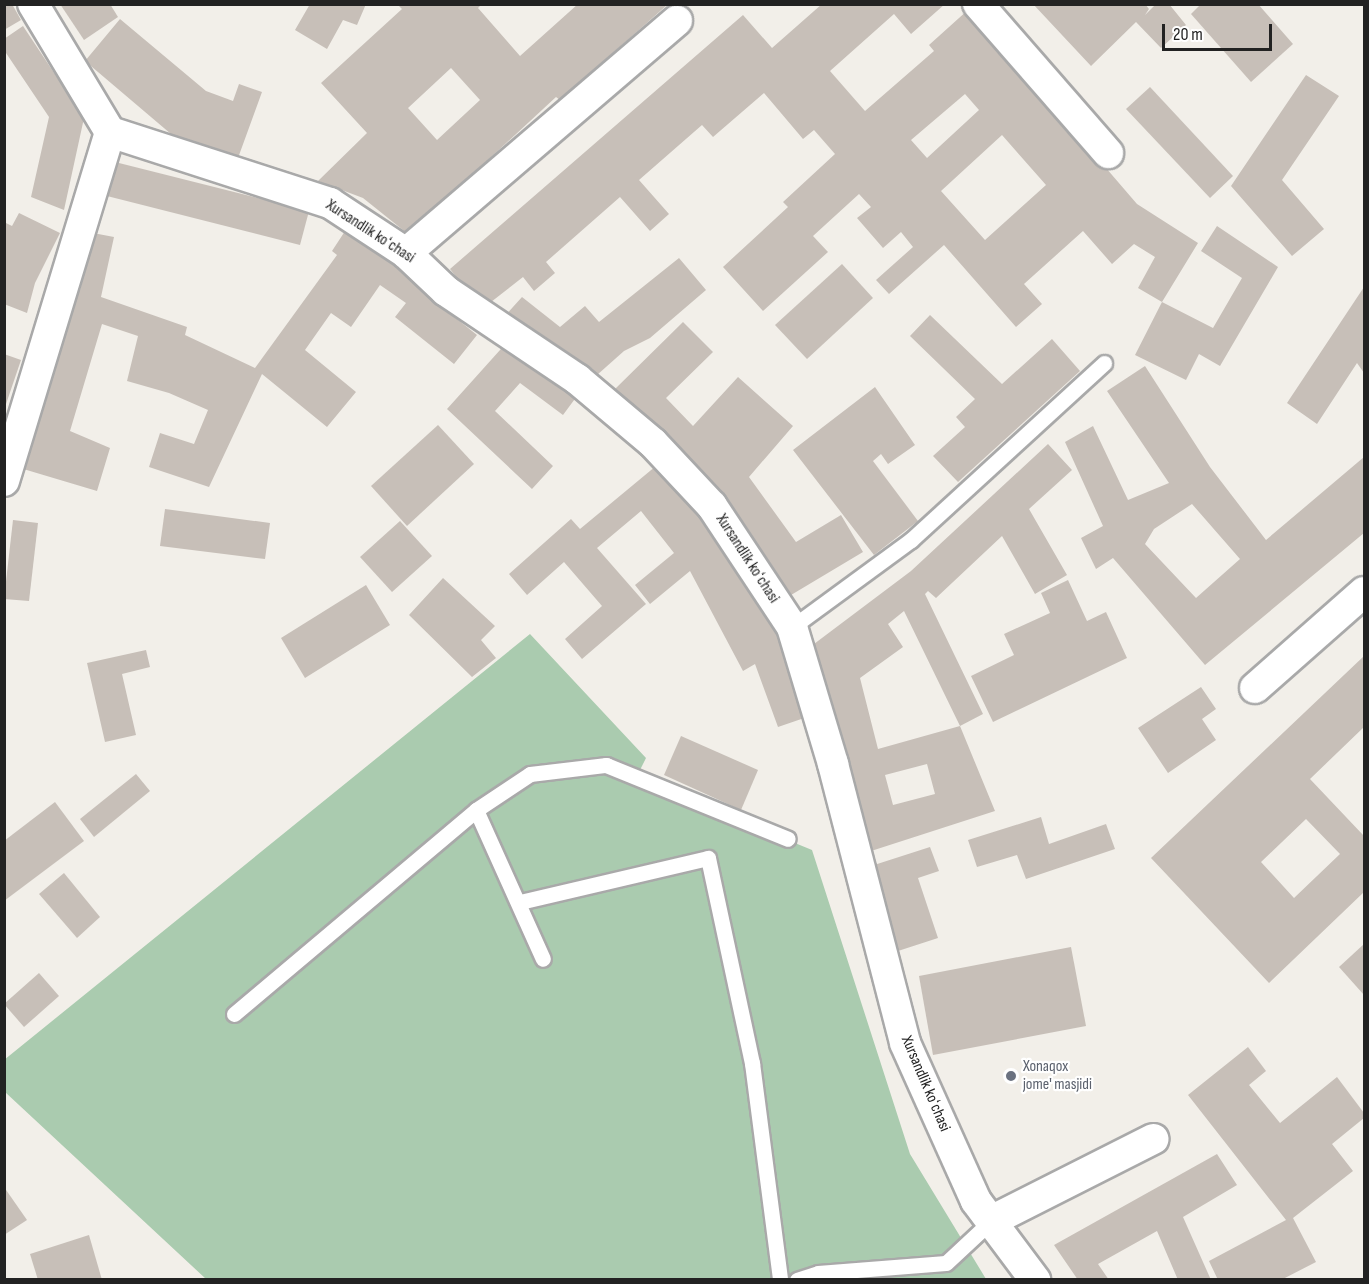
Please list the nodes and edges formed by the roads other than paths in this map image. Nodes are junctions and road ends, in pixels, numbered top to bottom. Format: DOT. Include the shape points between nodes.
graph roads {
  1 [pos="33,4"];
  2 [pos="978,4"];
  3 [pos="677,21"];
  4 [pos="110,132"];
  5 [pos="1108,153"];
  6 [pos="406,254"];
  7 [pos="1104,363"];
  8 [pos="4,481"];
  9 [pos="1365,592"];
  10 [pos="792,627"];
  11 [pos="1255,688"];
  12 [pos="476,810"];
  13 [pos="788,839"];
  14 [pos="520,902"];
  15 [pos="543,959"];
  16 [pos="234,1014"];
  17 [pos="1153,1139"];
  18 [pos="991,1221"];
  19 [pos="780,1280"];
  20 [pos="797,1280"];
  21 [pos="1035,1280"];
  1 -- 4 [label="street"];
  2 -- 5 [label="street"];
  3 -- 6 [label="street"];
  4 -- 6 [label="street, Xursandlik koʻchasi" via="330,203"];
  4 -- 8 [label="street"];
  6 -- 10 [label="street, Xursandlik koʻchasi" via="446,291 577,379 653,443 712,506"];
  7 -- 10 [label="lane" via="911,540"];
  9 -- 11 [label="street"];
  10 -- 18 [label="street, Xursandlik koʻchasi" via="833,764 905,1043 976,1201"];
  12 -- 13 [label="lane" via="530,774 606,765"];
  12 -- 14 [label="lane"];
  12 -- 16 [label="lane"];
  14 -- 15 [label="lane"];
  14 -- 19 [label="lane" via="708,858 752,1063"];
  17 -- 18 [label="street"];
  18 -- 20 [label="lane" via="946,1263 818,1273"];
  18 -- 21 [label="street, Xursandlik koʻchasi"];
}
